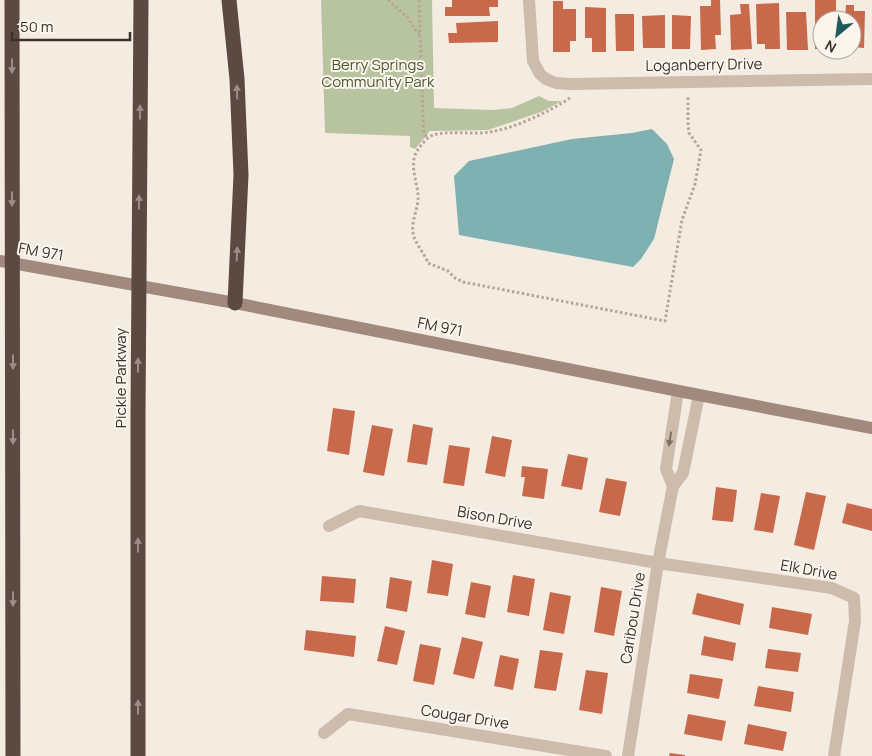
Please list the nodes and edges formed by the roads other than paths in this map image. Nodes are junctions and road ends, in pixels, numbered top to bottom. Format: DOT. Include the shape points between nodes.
graph roads {
  1 [pos="12,0"];
  2 [pos="141,0"];
  3 [pos="229,0"];
  4 [pos="529,0"];
  5 [pos="872,78"];
  6 [pos="0,261"];
  7 [pos="235,303"];
  8 [pos="678,391"];
  9 [pos="699,395"];
  10 [pos="872,428"];
  11 [pos="673,486"];
  12 [pos="329,526"];
  13 [pos="658,564"];
  14 [pos="324,733"];
  15 [pos="13,756"];
  16 [pos="138,756"];
  17 [pos="606,756"];
  18 [pos="628,756"];
  19 [pos="834,756"];
  1 -- 15 [label="highway, one-way"];
  16 -- 2 [label="highway, Pickle Parkway, one-way"];
  7 -- 3 [label="highway, one-way" via="241,175 237,79"];
  4 -- 5 [label="street, Loganberry Drive" via="533,61 540,74 556,83"];
  6 -- 7 [label="main road, FM 971 / FM 971"];
  7 -- 8 [label="main road, FM 971 / FM 971"];
  8 -- 9 [label="main road, FM 971 / FM 971"];
  8 -- 11 [label="street, Caribou Drive, one-way" via="666,469"];
  9 -- 10 [label="main road, FM 971 / FM 971"];
  9 -- 11 [label="street, Caribou Drive" via="683,473"];
  11 -- 13 [label="street, Caribou Drive"];
  12 -- 13 [label="street, Bison Drive" via="359,511"];
  13 -- 18 [label="street, Caribou Drive"];
  13 -- 19 [label="street, Elk Drive" via="832,588 854,598 855,621"];
  14 -- 17 [label="street, Cougar Drive" via="348,714"];
}
